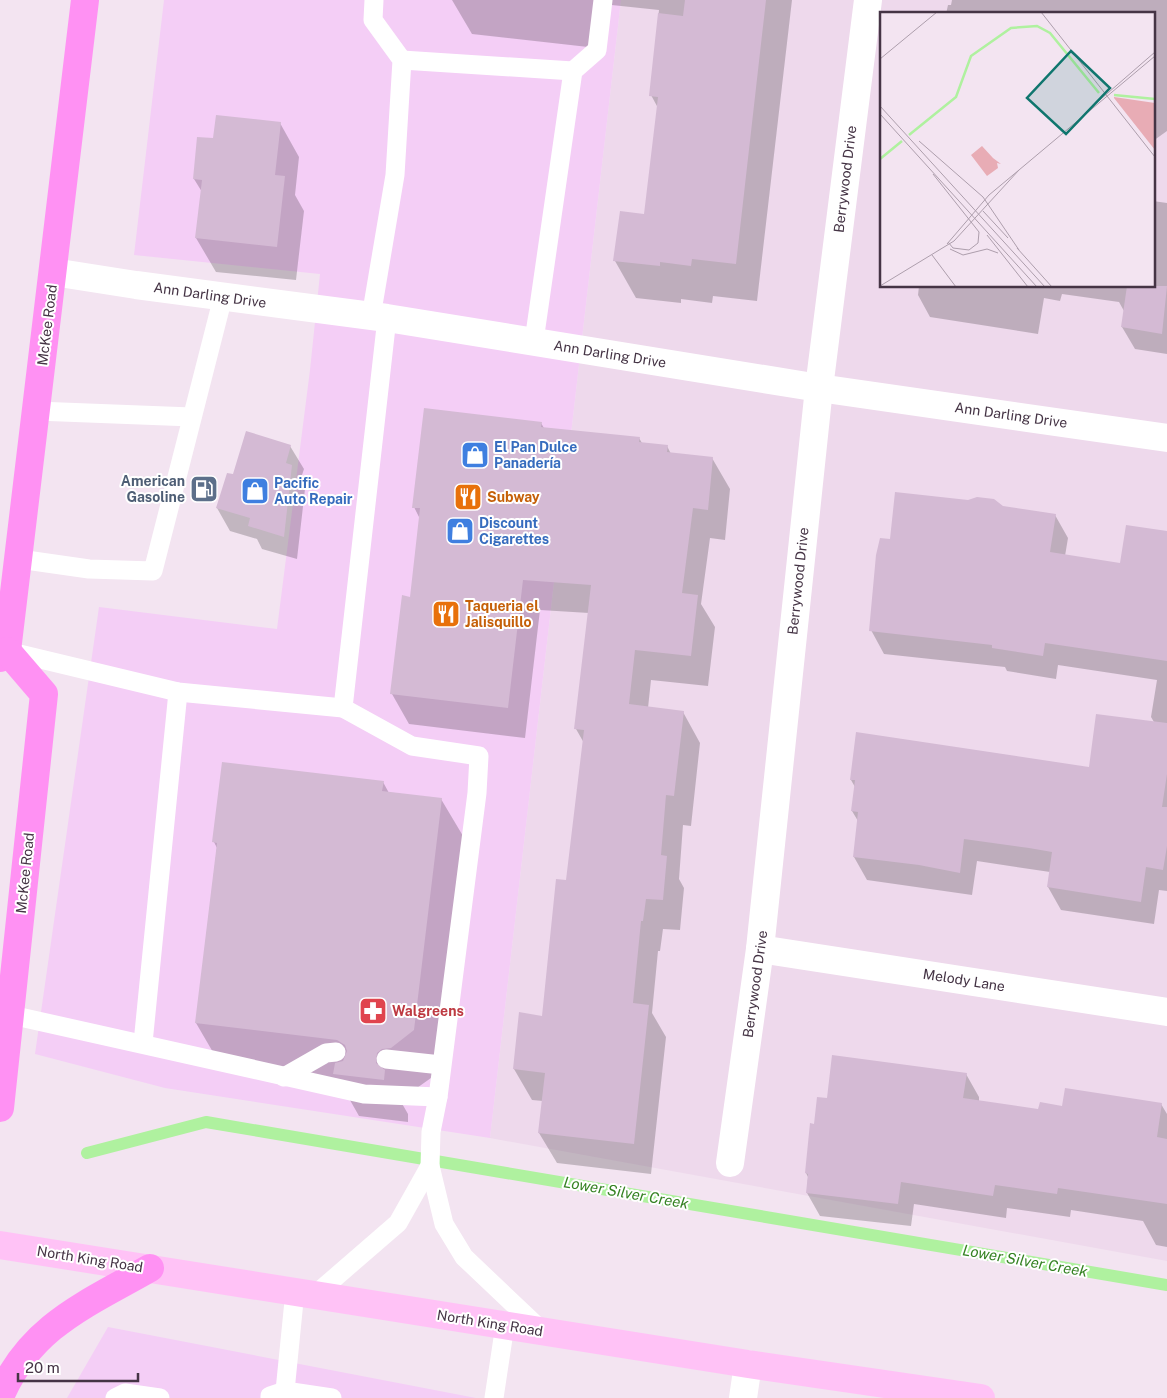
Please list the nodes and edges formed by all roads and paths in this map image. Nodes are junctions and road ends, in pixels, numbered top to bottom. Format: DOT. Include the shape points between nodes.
graph roads {
  1 [pos="85,0"];
  2 [pos="374,0"];
  3 [pos="603,0"];
  4 [pos="868,0"];
  5 [pos="402,60"];
  6 [pos="573,71"];
  7 [pos="53,272"];
  8 [pos="223,297"];
  9 [pos="379,318"];
  10 [pos="534,341"];
  11 [pos="819,388"];
  12 [pos="36,411"];
  13 [pos="192,418"];
  14 [pos="1167,438"];
  15 [pos="9,557"];
  16 [pos="4,654"];
  17 [pos="178,692"];
  18 [pos="343,708"];
  19 [pos="760,949"];
  20 [pos="1167,1012"];
  21 [pos="11,1015"];
  22 [pos="143,1043"];
  23 [pos="336,1052"];
  24 [pos="386,1059"];
  25 [pos="441,1065"];
  26 [pos="284,1077"];
  27 [pos="438,1098"];
  28 [pos="0,1108"];
  29 [pos="730,1163"];
  30 [pos="430,1166"];
  31 [pos="0,1245"];
  32 [pos="150,1268"];
  33 [pos="306,1293"];
  34 [pos="505,1325"];
  35 [pos="542,1331"];
  36 [pos="748,1364"];
  37 [pos="278,1395"];
  38 [pos="0,1397"];
  39 [pos="115,1398"];
  40 [pos="160,1398"];
  41 [pos="332,1398"];
  42 [pos="494,1398"];
  43 [pos="743,1398"];
  44 [pos="981,1398"];
  1 -- 7 [label="main road, McKee Road"];
  2 -- 5 [label="lane" via="374,20"];
  3 -- 6 [label="lane" via="597,50"];
  4 -- 11 [label="street, Berrywood Drive"];
  5 -- 6 [label="lane"];
  5 -- 9 [label="lane" via="395,176"];
  6 -- 10 [label="lane"];
  7 -- 8 [label="street, Ann Darling Drive"];
  7 -- 12 [label="main road, McKee Road"];
  8 -- 9 [label="street, Ann Darling Drive"];
  8 -- 13 [label="lane"];
  9 -- 10 [label="street, Ann Darling Drive"];
  9 -- 18 [label="lane"];
  10 -- 11 [label="street, Ann Darling Drive"];
  11 -- 14 [label="street, Ann Darling Drive"];
  11 -- 19 [label="street, Berrywood Drive"];
  12 -- 13 [label="lane"];
  12 -- 15 [label="main road, McKee Road"];
  13 -- 15 [label="lane" via="153,571 90,569"];
  15 -- 16 [label="main road, McKee Road"];
  16 -- 17 [label="lane"];
  16 -- 21 [label="main road, McKee Road" via="44,694"];
  17 -- 18 [label="lane"];
  17 -- 22 [label="lane"];
  18 -- 25 [label="lane" via="412,746 479,756"];
  19 -- 20 [label="street, Melody Lane"];
  19 -- 29 [label="street, Berrywood Drive"];
  21 -- 22 [label="lane"];
  21 -- 28 [label="main road, McKee Road"];
  22 -- 26 [label="lane"];
  23 -- 26 [label="lane" via="326,1053"];
  24 -- 25 [label="lane"];
  25 -- 27 [label="lane"];
  26 -- 27 [label="lane" via="364,1094"];
  27 -- 30 [label="lane" via="431,1132"];
  30 -- 33 [label="lane" via="398,1223 373,1247"];
  30 -- 35 [label="lane" via="444,1224 464,1257"];
  31 -- 32 [label="main road, North King Road"];
  32 -- 33 [label="main road, North King Road"];
  32 -- 38 [label="main road" via="63,1317 38,1337 8,1379"];
  33 -- 34 [label="main road, North King Road"];
  33 -- 37 [label="lane"];
  34 -- 35 [label="main road, North King Road"];
  34 -- 42 [label="lane"];
  35 -- 36 [label="main road, North King Road"];
  36 -- 43 [label="street"];
  36 -- 44 [label="main road, North King Road"];
  37 -- 41 [label="lane"];
  39 -- 40 [label="lane" via="125,1393"];
}
